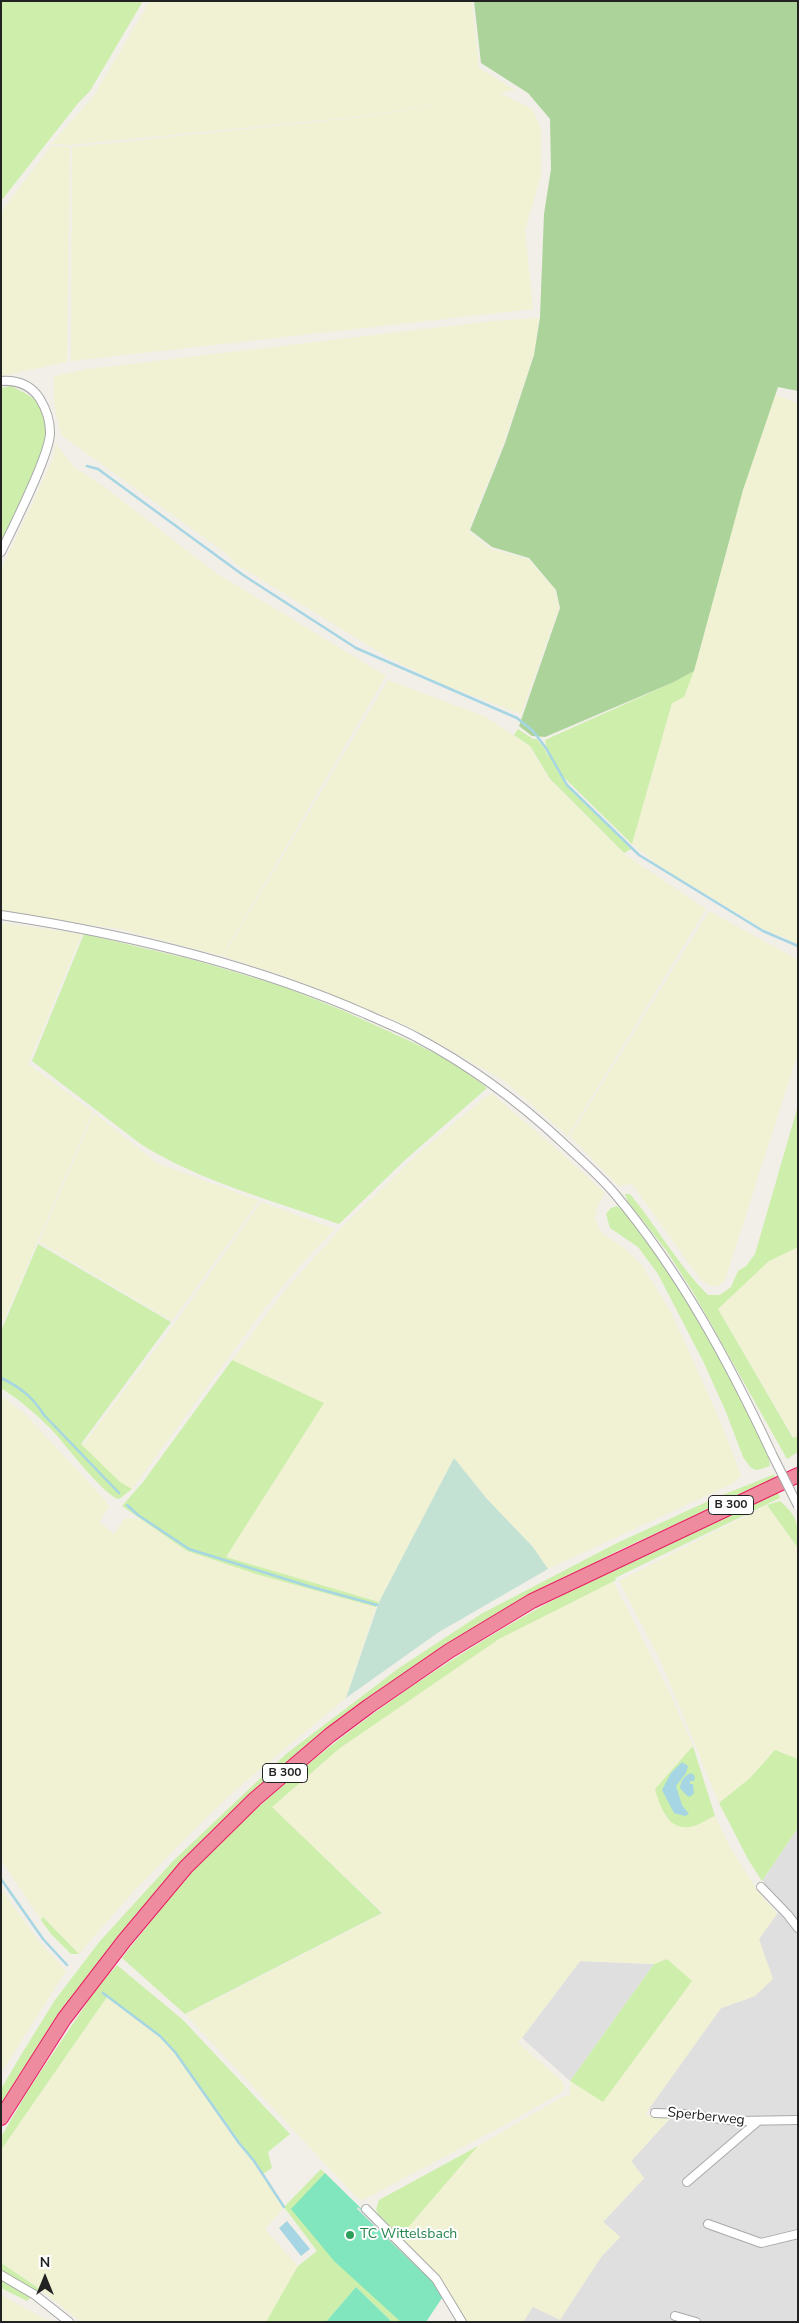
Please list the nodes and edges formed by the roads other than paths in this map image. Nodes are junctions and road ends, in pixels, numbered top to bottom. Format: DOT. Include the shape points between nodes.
graph roads {
  1 [pos="1,381"];
  2 [pos="1,552"];
  3 [pos="1,915"];
  4 [pos="798,1475"];
  5 [pos="798,1506"];
  6 [pos="761,1887"];
  7 [pos="798,1928"];
  8 [pos="655,2113"];
  9 [pos="1,2118"];
  10 [pos="798,2120"];
  11 [pos="757,2122"];
  12 [pos="687,2182"];
  13 [pos="366,2209"];
  14 [pos="708,2224"];
  15 [pos="798,2234"];
  16 [pos="1,2275"];
  17 [pos="675,2316"];
  18 [pos="69,2322"];
  19 [pos="462,2322"];
  20 [pos="696,2322"];
  1 -- 2 [label="street" via="28,385 36,393 46,412 51,433 45,454"];
  3 -- 5 [label="street, bridge" via="116,935 282,980 415,1036 496,1088 535,1117 595,1173 654,1245 690,1297 737,1379"];
  4 -- 9 [label="highway, B 300" via="524,1606 416,1672 292,1766 220,1833 155,1904 64,2019"];
  6 -- 7 [label="street"];
  8 -- 11 [label="street, Sperberweg"];
  10 -- 11 [label="street, Sperberweg"];
  11 -- 12 [label="street, Sperberweg"];
  13 -- 19 [label="street" via="436,2279"];
  14 -- 15 [label="street" via="761,2243"];
  16 -- 18 [label="street" via="35,2295"];
  17 -- 20 [label="street"];
}
